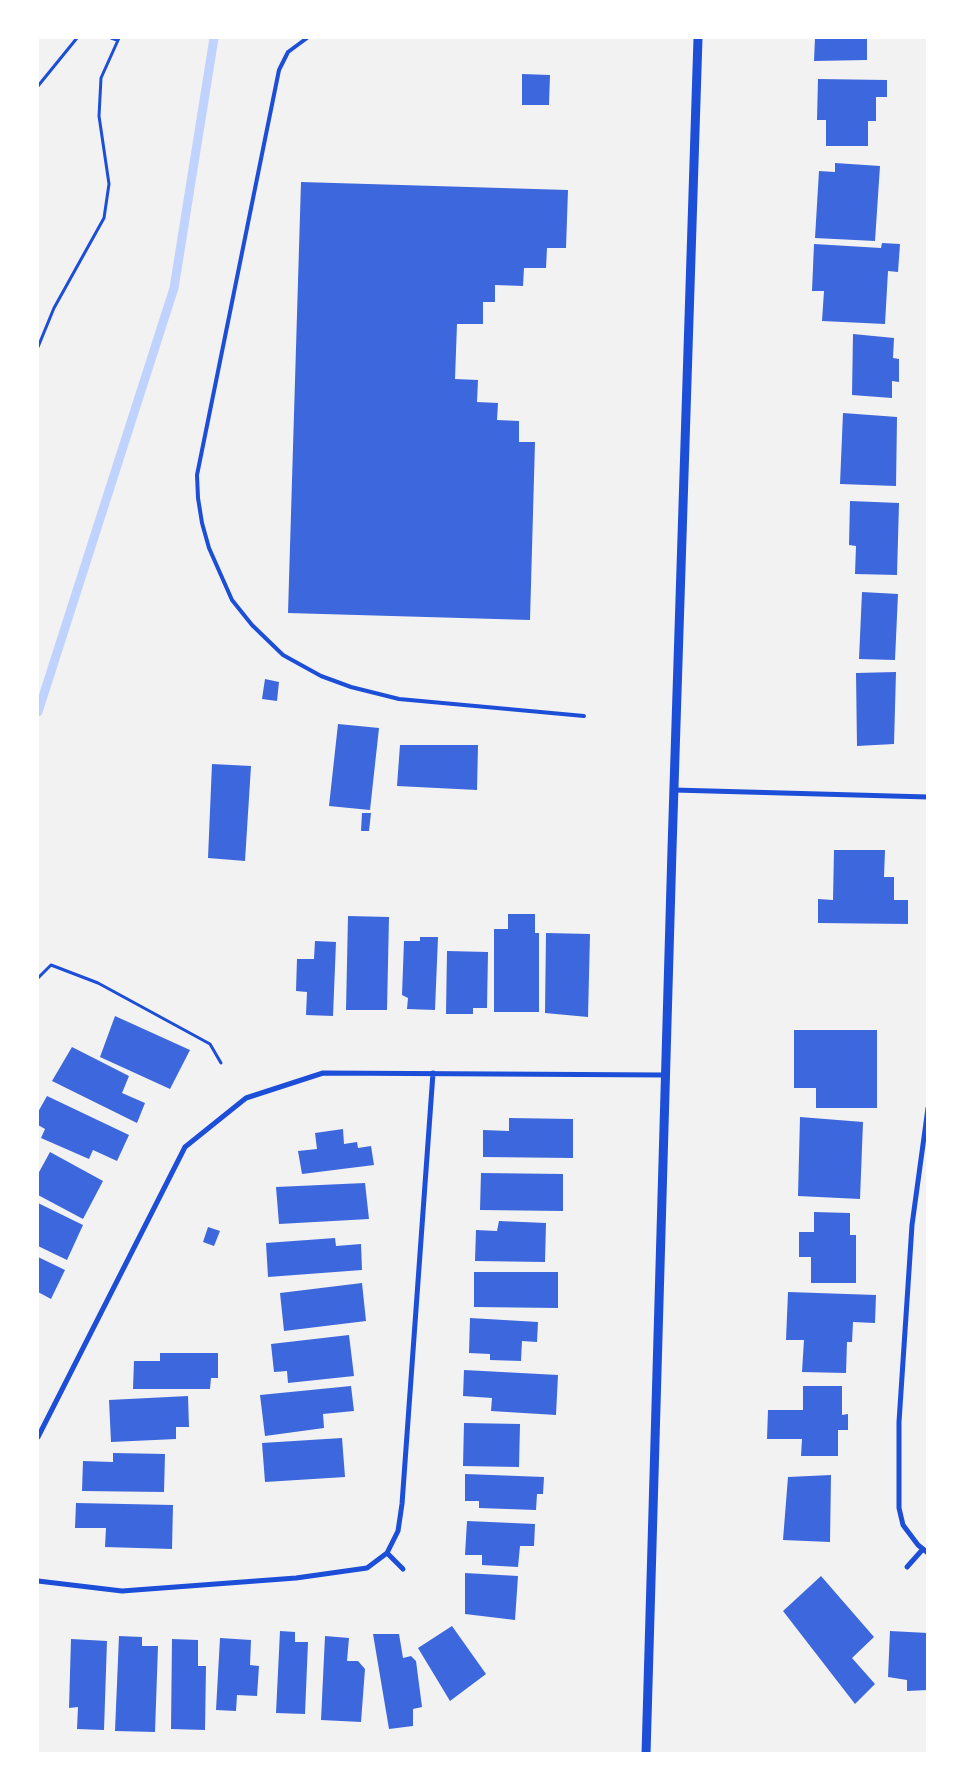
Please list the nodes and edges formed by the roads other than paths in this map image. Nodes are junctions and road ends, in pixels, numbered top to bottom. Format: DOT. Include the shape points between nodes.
graph roads {
  1 [pos="307,38"];
  2 [pos="698,38"];
  3 [pos="584,716"];
  4 [pos="674,790"];
  5 [pos="928,796"];
  6 [pos="433,1073"];
  7 [pos="666,1075"];
  8 [pos="928,1108"];
  9 [pos="38,1437"];
  10 [pos="925,1551"];
  11 [pos="387,1553"];
  12 [pos="907,1567"];
  13 [pos="403,1569"];
  14 [pos="38,1581"];
  15 [pos="646,1754"];
  1 -- 3 [label="lane" via="288,52 279,70 197,475 202,523 209,548 232,600 252,625 283,655 322,676 400,699"];
  2 -- 4 [label="street"];
  4 -- 5 [label="street"];
  4 -- 7 [label="street"];
  6 -- 7 [label="street"];
  6 -- 9 [label="street" via="323,1074 246,1098 185,1147"];
  6 -- 11 [label="street" via="402,1504 398,1531"];
  7 -- 15 [label="street"];
  8 -- 10 [label="street" via="912,1225 899,1422 899,1508 903,1525"];
  10 -- 12 [label="street"];
  11 -- 13 [label="street"];
  11 -- 14 [label="street" via="367,1568 296,1578 122,1591"];
}
